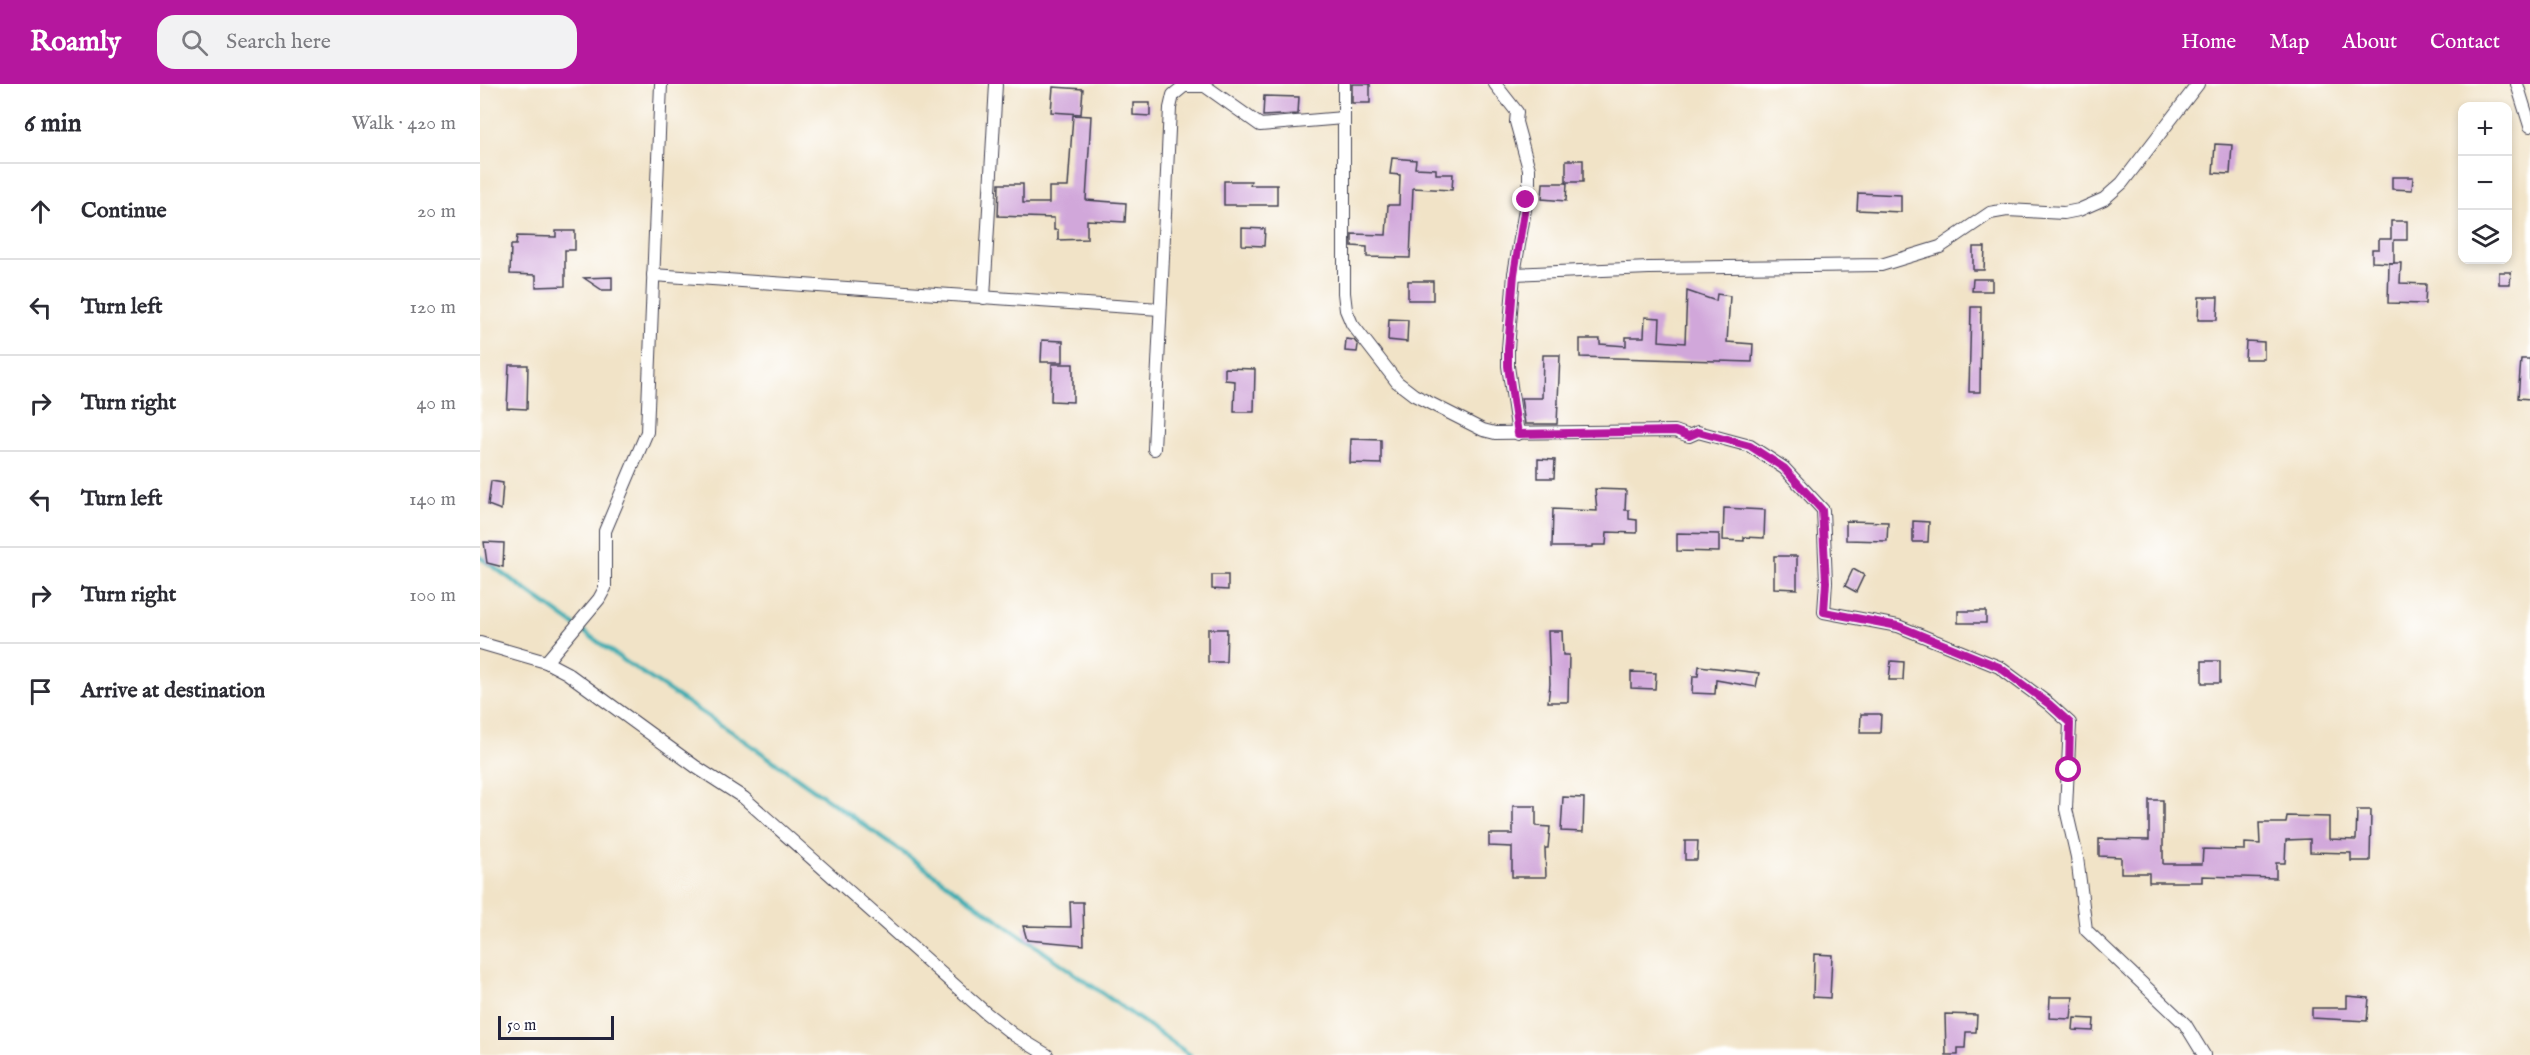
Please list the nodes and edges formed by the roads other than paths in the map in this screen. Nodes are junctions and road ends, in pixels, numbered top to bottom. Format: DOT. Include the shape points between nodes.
graph roads {
  1 [pos="661,84"];
  2 [pos="996,84"];
  3 [pos="1344,84"];
  4 [pos="1495,84"];
  5 [pos="2198,84"];
  6 [pos="2517,84"];
  7 [pos="1343,118"];
  8 [pos="2530,126"];
  9 [pos="1514,274"];
  10 [pos="653,275"];
  11 [pos="984,298"];
  12 [pos="1160,309"];
  13 [pos="1518,434"];
  14 [pos="1154,449"];
  15 [pos="480,643"];
  16 [pos="546,662"];
  17 [pos="1047,1055"];
  18 [pos="2205,1055"];
  1 -- 10 [label="street"];
  2 -- 11 [label="street"];
  3 -- 7 [label="street"];
  4 -- 9 [label="street" via="1517,112 1516,122 1529,169"];
  5 -- 9 [label="street" via="2122,183 2104,199 2064,213 1990,213 1947,243 1894,262"];
  6 -- 8 [label="street"];
  7 -- 12 [label="street" via="1260,125 1205,86 1184,86 1173,95"];
  7 -- 13 [label="street" via="1344,294 1352,324 1397,382 1414,395 1483,430"];
  9 -- 13 [label="street" via="1508,366"];
  10 -- 11 [label="street"];
  10 -- 16 [label="street" via="646,432 604,531 604,588"];
  11 -- 12 [label="street"];
  12 -- 14 [label="street"];
  13 -- 18 [label="street" via="1675,431 1689,436 1698,432 1750,446 1784,468 1822,510 1824,612 1898,626 1999,667 2049,704 2070,723 2066,808 2086,930 2185,1024"];
  15 -- 16 [label="street"];
  16 -- 17 [label="street" via="744,798 986,1014"];
}
